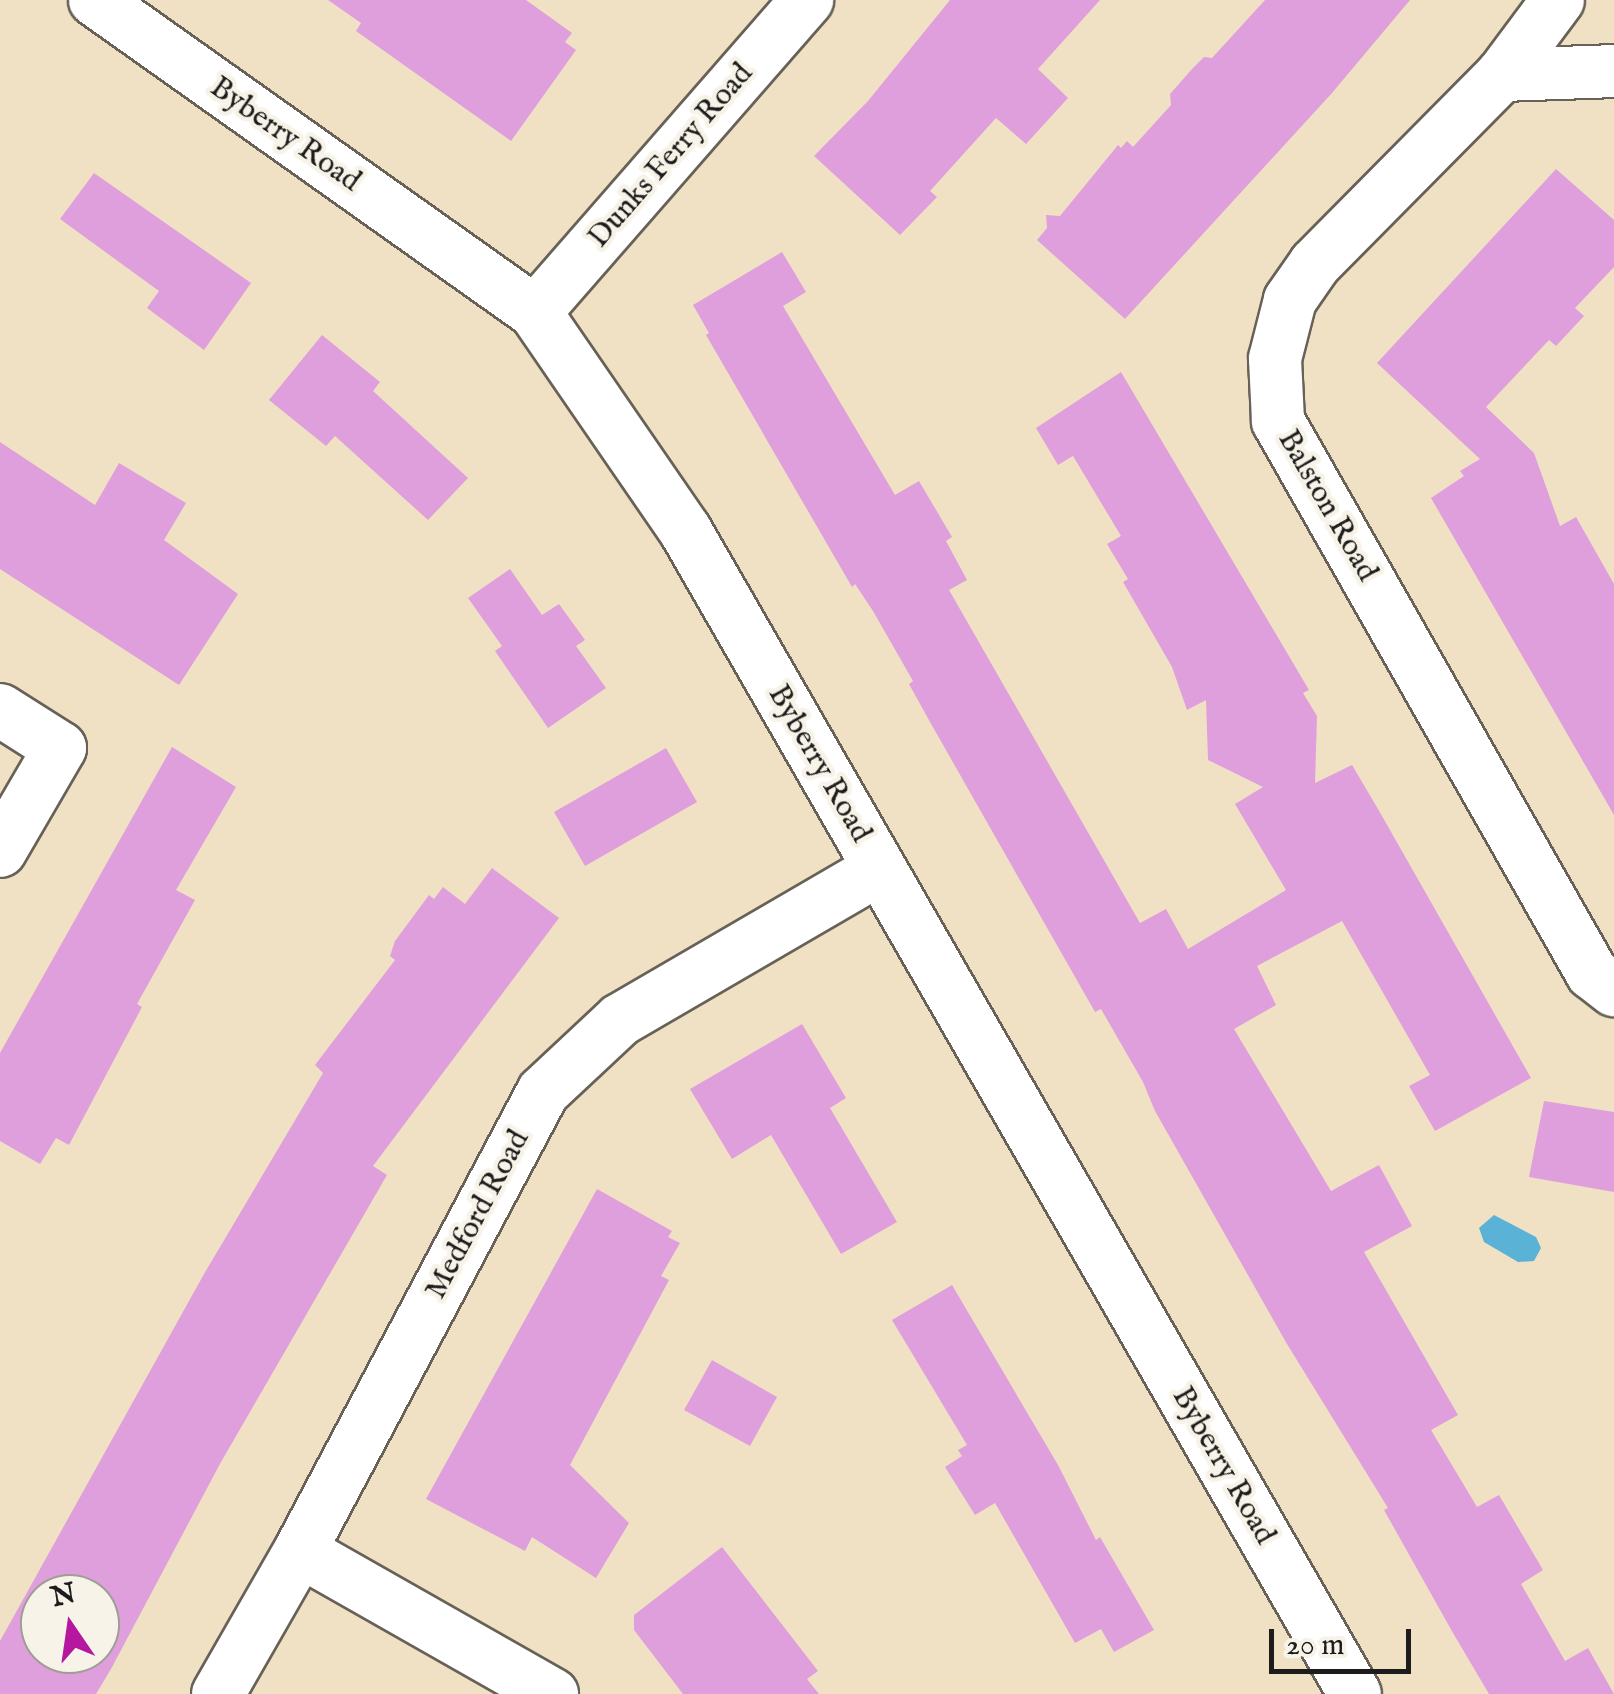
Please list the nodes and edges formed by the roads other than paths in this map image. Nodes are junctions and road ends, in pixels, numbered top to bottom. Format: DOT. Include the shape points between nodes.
graph roads {
  1 [pos="95,0"];
  2 [pos="807,0"];
  3 [pos="1558,0"];
  4 [pos="1614,71"];
  5 [pos="1502,74"];
  6 [pos="535,312"];
  7 [pos="0,710"];
  8 [pos="0,852"];
  9 [pos="879,869"];
  10 [pos="1614,990"];
  11 [pos="300,1551"];
  12 [pos="218,1694"];
  13 [pos="552,1694"];
  14 [pos="1355,1694"];
  1 -- 6 [label="street, Byberry Road"];
  2 -- 6 [label="street, Dunks Ferry Road"];
  3 -- 5 [label="street, Balston Road"];
  4 -- 5 [label="street"];
  5 -- 10 [label="street, Balston Road" via="1316,264 1290,300 1275,359 1278,421 1592,973"];
  6 -- 9 [label="street, Byberry Road" via="685,530"];
  7 -- 8 [label="street" via="60,748"];
  9 -- 11 [label="street, Medford Road" via="620,1020 543,1092"];
  9 -- 14 [label="street, Byberry Road"];
  11 -- 12 [label="street, Medford Road"];
  11 -- 13 [label="street"];
}
